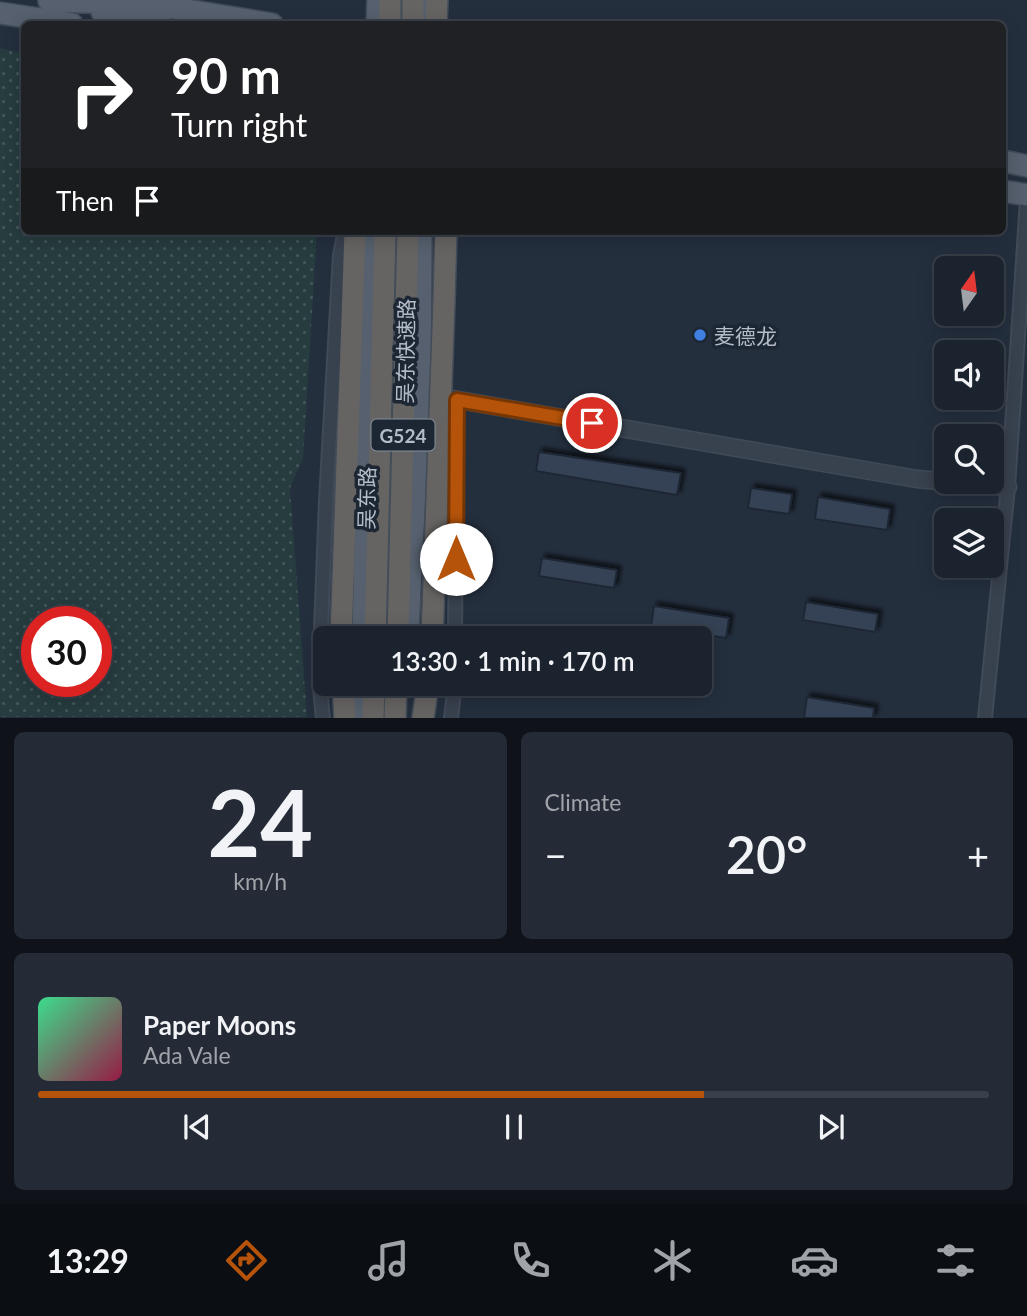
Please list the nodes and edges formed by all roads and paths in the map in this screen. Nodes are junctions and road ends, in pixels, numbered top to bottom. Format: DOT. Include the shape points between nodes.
graph roads {
  1 [pos="378,0"];
  2 [pos="390,0"];
  3 [pos="413,0"];
  4 [pos="425,0"];
  5 [pos="437,0"];
  6 [pos="48,11"];
  7 [pos="0,13"];
  8 [pos="66,21"];
  9 [pos="135,21"];
  10 [pos="254,21"];
  11 [pos="377,21"];
  12 [pos="390,21"];
  13 [pos="413,21"];
  14 [pos="424,21"];
  15 [pos="436,21"];
  16 [pos="1006,162"];
  17 [pos="1027,166"];
  18 [pos="1006,192"];
  19 [pos="1027,197"];
  20 [pos="344,235"];
  21 [pos="355,235"];
  22 [pos="372,235"];
  23 [pos="384,235"];
  24 [pos="408,235"];
  25 [pos="421,235"];
  26 [pos="446,235"];
  27 [pos="420,394"];
  28 [pos="457,400"];
  29 [pos="1008,487"];
  30 [pos="341,626"];
  31 [pos="363,626"];
  32 [pos="375,626"];
  33 [pos="398,626"];
  34 [pos="408,626"];
  35 [pos="425,626"];
  36 [pos="432,626"];
  37 [pos="455,626"];
  38 [pos="344,696"];
  39 [pos="362,696"];
  40 [pos="374,696"];
  41 [pos="396,696"];
  42 [pos="404,696"];
  43 [pos="425,696"];
  44 [pos="454,696"];
  45 [pos="323,718"];
  46 [pos="345,718"];
  47 [pos="361,718"];
  48 [pos="373,718"];
  49 [pos="395,718"];
  50 [pos="403,718"];
  51 [pos="423,718"];
  52 [pos="452,718"];
  53 [pos="985,718"];
  1 -- 11 [label="main road"];
  2 -- 12 [label="highway"];
  3 -- 13 [label="highway"];
  4 -- 14 [label="main road"];
  5 -- 15 [label="highway"];
  6 -- 7 [label="main road"];
  6 -- 8 [label="main road"];
  6 -- 9 [label="main road"];
  6 -- 10 [label="main road" via="149,4"];
  16 -- 17 [label="main road"];
  18 -- 19 [label="main road"];
  19 -- 29 [label="street"];
  20 -- 45 [label="street" via="326,501 319,679"];
  21 -- 30 [label="highway"];
  22 -- 31 [label="main road, 吴东路"];
  23 -- 32 [label="highway, 吴东快速路 / G524"];
  24 -- 33 [label="highway, 吴东快速路 / G524"];
  25 -- 27 [label="main road"];
  26 -- 36 [label="highway, bridge"];
  27 -- 28 [label="street"];
  27 -- 34 [label="main road"];
  27 -- 35 [label="street"];
  28 -- 29 [label="street" via="918,479"];
  28 -- 37 [label="street"];
  29 -- 53 [label="street"];
  38 -- 46 [label="highway"];
  39 -- 47 [label="main road"];
  40 -- 48 [label="highway"];
  41 -- 49 [label="highway"];
  42 -- 50 [label="main road"];
  43 -- 51 [label="highway"];
  44 -- 52 [label="street"];
}
